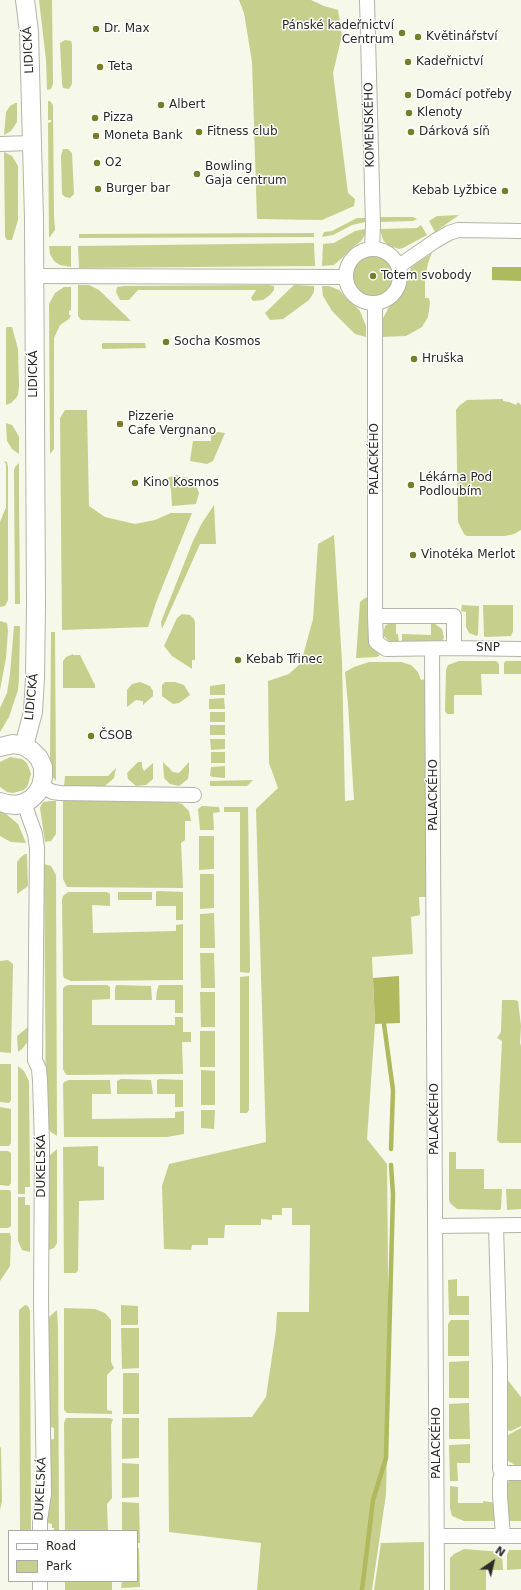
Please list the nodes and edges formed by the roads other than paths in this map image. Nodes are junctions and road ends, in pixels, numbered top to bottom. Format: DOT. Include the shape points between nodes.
graph roads {
  1 [pos="25,0"];
  2 [pos="367,0"];
  3 [pos="32,143"];
  4 [pos="0,144"];
  5 [pos="521,231"];
  6 [pos="372,249"];
  7 [pos="399,266"];
  8 [pos="33,276"];
  9 [pos="346,277"];
  10 [pos="375,303"];
  11 [pos="375,616"];
  12 [pos="454,648"];
  13 [pos="521,648"];
  14 [pos="432,649"];
  15 [pos="24,746"];
  16 [pos="0,747"];
  17 [pos="41,786"];
  18 [pos="194,795"];
  19 [pos="0,802"];
  20 [pos="24,803"];
  21 [pos="521,1225"];
  22 [pos="435,1226"];
  23 [pos="496,1226"];
  24 [pos="502,1473"];
  25 [pos="521,1473"];
  26 [pos="40,1530"];
  27 [pos="437,1536"];
  28 [pos="503,1536"];
  29 [pos="521,1536"];
  30 [pos="437,1590"];
  1 -- 3 [label="street, LIDICKÁ" via="29,32"];
  2 -- 6 [label="street, KOMENSKÉHO"];
  3 -- 4 [label="street"];
  3 -- 8 [label="street, LIDICKÁ"];
  5 -- 7 [label="street" via="458,230 435,241"];
  6 -- 7 [label="street" via="388,254"];
  6 -- 9 [label="street" via="356,255 347,269"];
  7 -- 10 [label="street" via="400,275 396,291 387,299"];
  8 -- 9 [label="street"];
  8 -- 15 [label="street, LIDICKÁ" via="35,678 33,712"];
  9 -- 10 [label="street" via="352,293 359,299"];
  10 -- 11 [label="street, PALACKÉHO"];
  11 -- 12 [label="street" via="454,616"];
  11 -- 14 [label="street, PALACKÉHO" via="376,642 386,649"];
  12 -- 13 [label="street, SNP"];
  12 -- 14 [label="street, SNP"];
  14 -- 22 [label="street, PALACKÉHO"];
  15 -- 16 [label="street" via="13,744"];
  15 -- 17 [label="street" via="32,751 41,763 44,777"];
  17 -- 18 [label="street" via="53,792"];
  17 -- 20 [label="street" via="37,793"];
  19 -- 20 [label="street" via="16,805"];
  20 -- 26 [label="street, DUKELSKÁ" via="37,848 35,1060 40,1080 42,1144 44,1494"];
  21 -- 23 [label="street"];
  22 -- 23 [label="street"];
  22 -- 27 [label="street, PALACKÉHO"];
  23 -- 24 [label="street"];
  24 -- 25 [label="street"];
  24 -- 28 [label="street" via="500,1496"];
  27 -- 28 [label="street"];
  27 -- 30 [label="street, PALACKÉHO"];
  28 -- 29 [label="street"];
}
